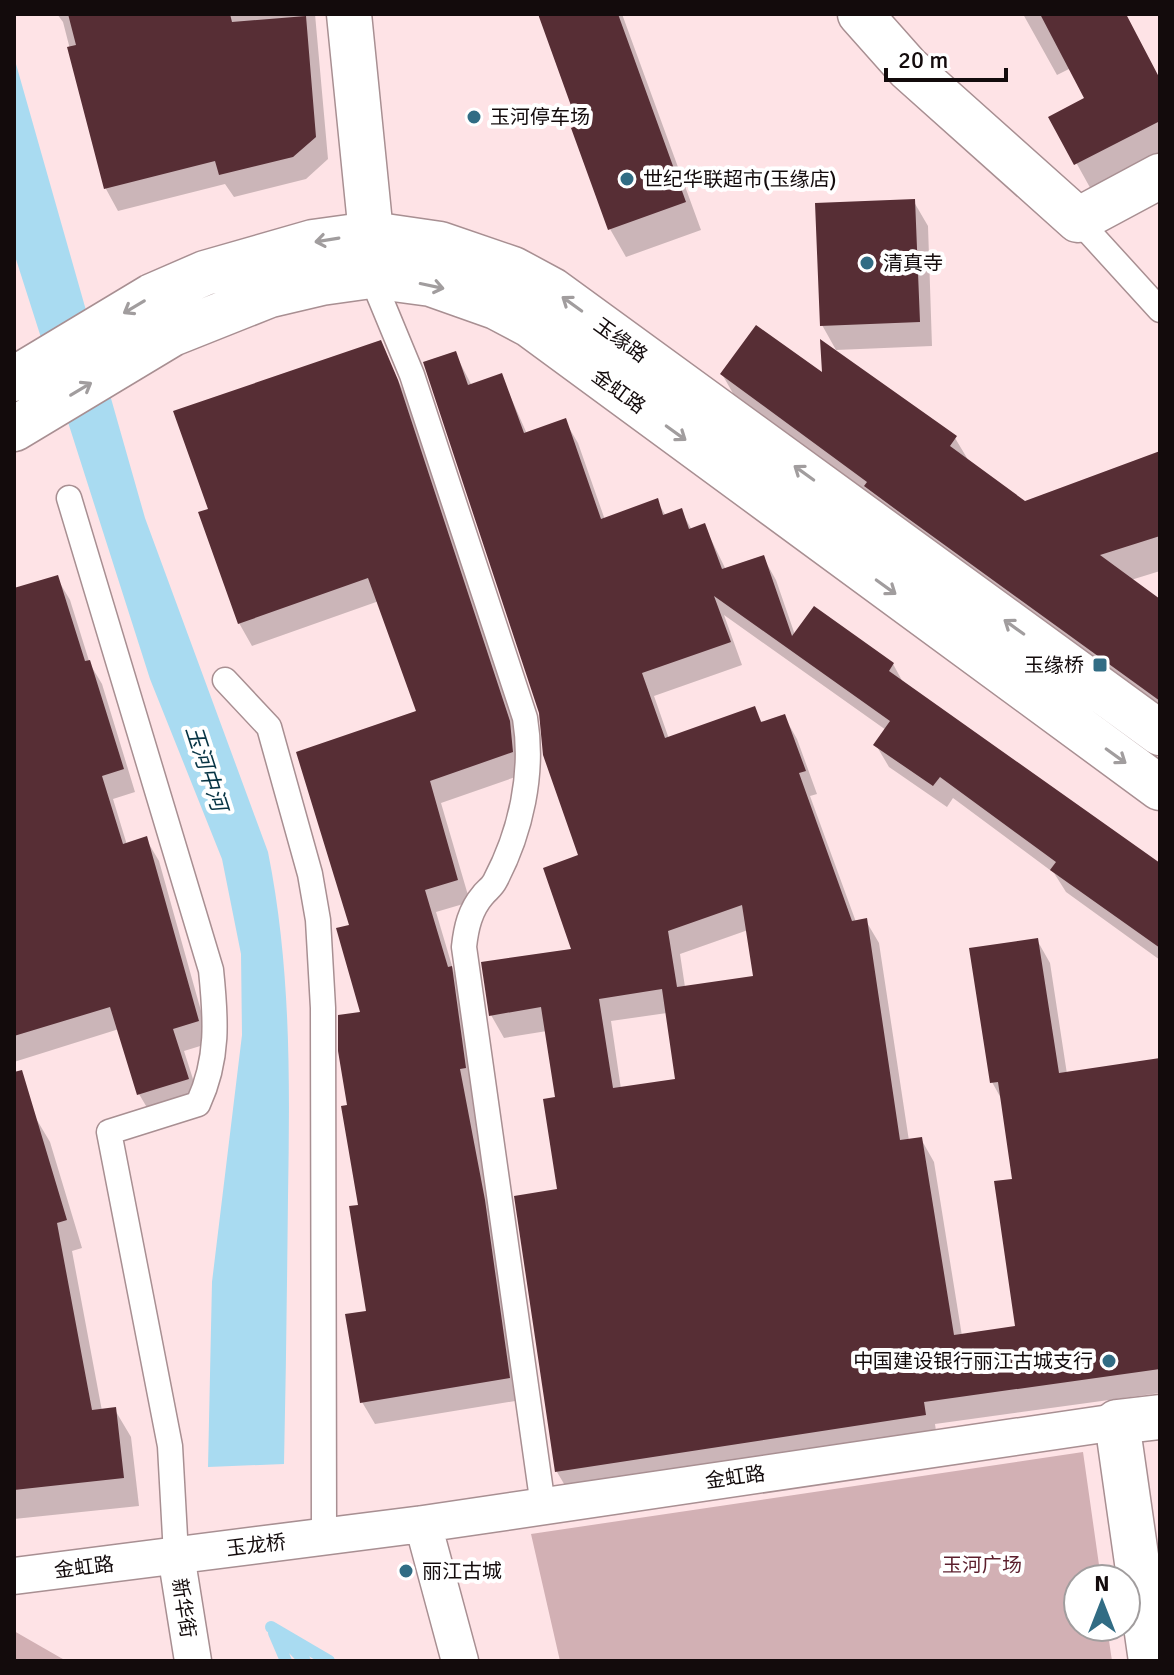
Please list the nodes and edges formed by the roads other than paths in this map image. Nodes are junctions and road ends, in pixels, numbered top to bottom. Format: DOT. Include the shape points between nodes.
graph roads {
  1 [pos="349,14"];
  2 [pos="860,14"];
  3 [pos="1160,176"];
  4 [pos="1078,220"];
  5 [pos="371,234"];
  6 [pos="371,276"];
  7 [pos="212,293"];
  8 [pos="1160,310"];
  9 [pos="14,379"];
  10 [pos="14,429"];
  11 [pos="69,498"];
  12 [pos="225,680"];
  13 [pos="1160,733"];
  14 [pos="1160,788"];
  15 [pos="1160,1417"];
  16 [pos="1117,1422"];
  17 [pos="543,1506"];
  18 [pos="423,1524"];
  19 [pos="317,1537"];
  20 [pos="189,1554"];
  21 [pos="14,1576"];
  22 [pos="193,1661"];
  23 [pos="460,1661"];
  24 [pos="1151,1661"];
  1 -- 5 [label="main road"];
  2 -- 4 [label="main road" via="908,68"];
  3 -- 4 [label="main road"];
  4 -- 8 [label="lane"];
  5 -- 7 [label="main road, 玉缘路, one-way" via="259,255"];
  13 -- 5 [label="main road, 玉缘路, one-way" via="552,290 473,253"];
  6 -- 7 [label="main road, 金虹路" via="295,289"];
  6 -- 14 [label="main road, 金虹路, one-way" via="459,292 530,325"];
  6 -- 17 [label="lane" via="412,375 525,718 526,790 494,884 471,912 464,947"];
  7 -- 9 [label="main road, 玉缘路, one-way" via="152,296"];
  10 -- 7 [label="main road, 金虹路, one-way" via="172,334"];
  11 -- 20 [label="lane" via="211,970 214,1064 198,1104 109,1132"];
  12 -- 19 [label="lane" via="269,727 318,920 323,1008"];
  15 -- 16 [label="main road, 金虹路"];
  16 -- 17 [label="street, 金虹路"];
  16 -- 24 [label="main road"];
  17 -- 18 [label="street, 金虹路"];
  18 -- 19 [label="street, 金虹路"];
  18 -- 23 [label="street"];
  19 -- 20 [label="street, 玉龙桥"];
  20 -- 21 [label="street, 金虹路"];
  20 -- 22 [label="street, 新华街"];
}
